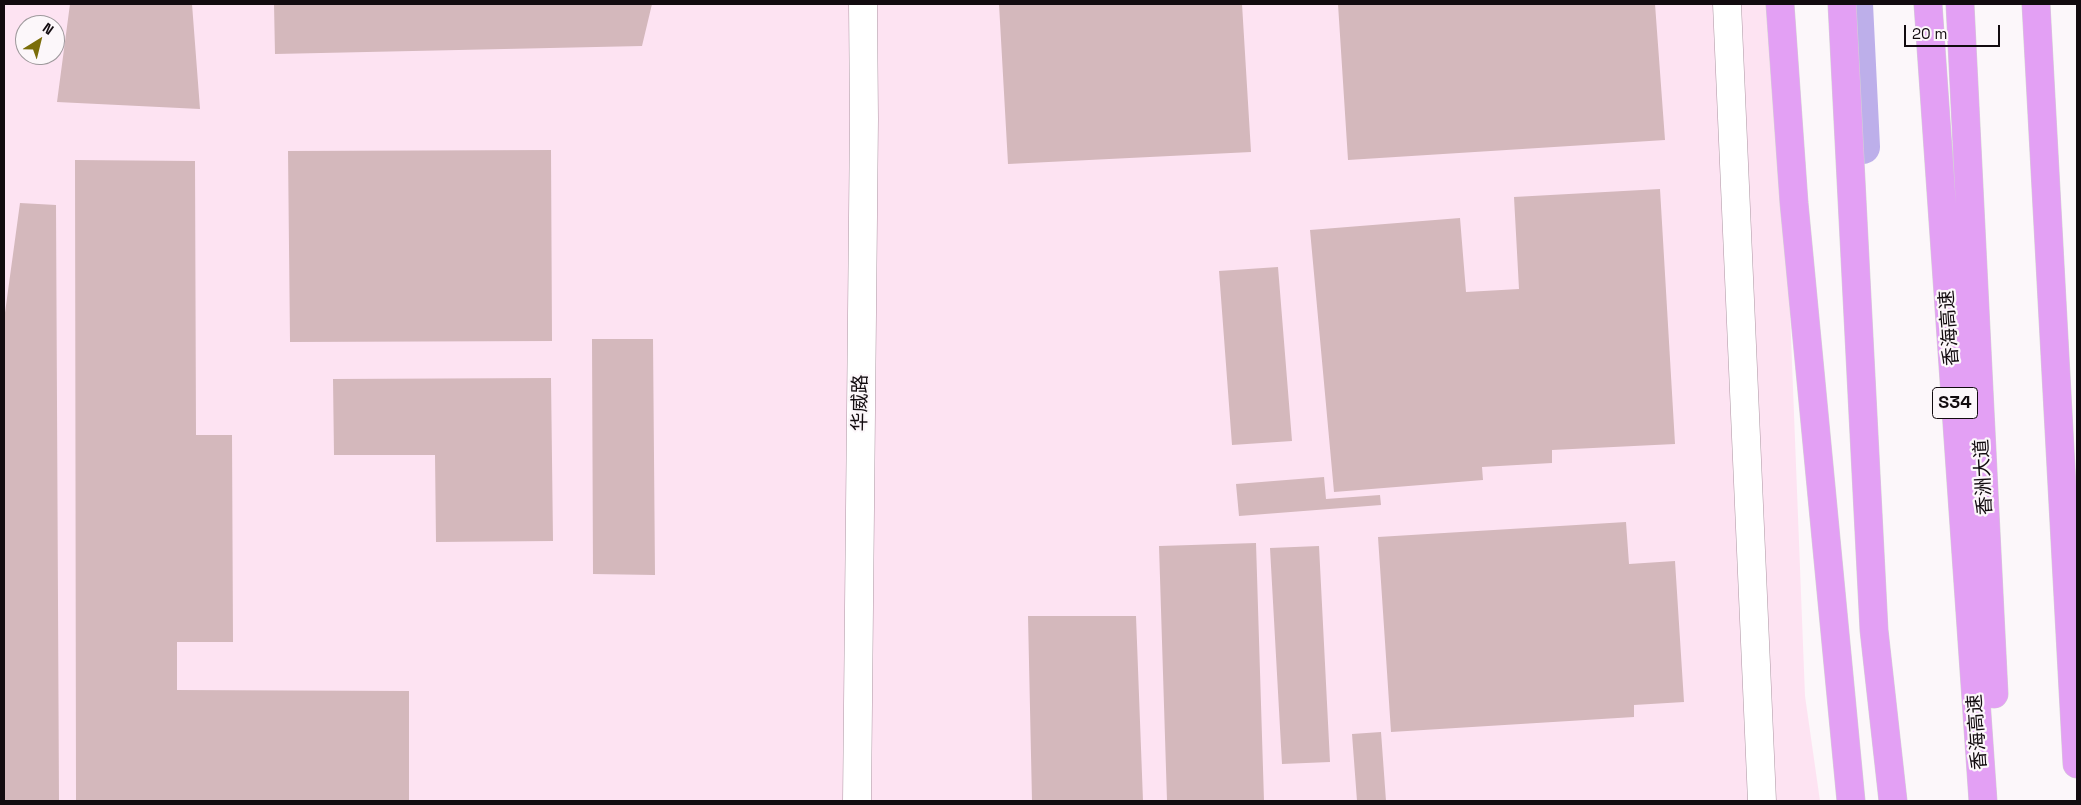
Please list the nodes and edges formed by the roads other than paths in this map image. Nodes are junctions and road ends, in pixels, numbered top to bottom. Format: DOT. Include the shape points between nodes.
graph roads {
  1 [pos="863,4"];
  2 [pos="1727,4"];
  3 [pos="1780,4"];
  4 [pos="1842,4"];
  5 [pos="1928,4"];
  6 [pos="1960,4"];
  7 [pos="2036,4"];
  8 [pos="2077,764"];
  9 [pos="856,801"];
  10 [pos="1762,801"];
  11 [pos="1851,801"];
  12 [pos="1893,801"];
  13 [pos="1983,801"];
  14 [pos="2000,801"];
  1 -- 9 [label="street, 华威路"];
  2 -- 10 [label="street"];
  3 -- 11 [label="highway" via="1794,203"];
  4 -- 12 [label="highway" via="1874,630"];
  5 -- 13 [label="highway, 香海高速 / S34"];
  6 -- 14 [label="highway, 香洲大道"];
  7 -- 8 [label="highway"];
}
